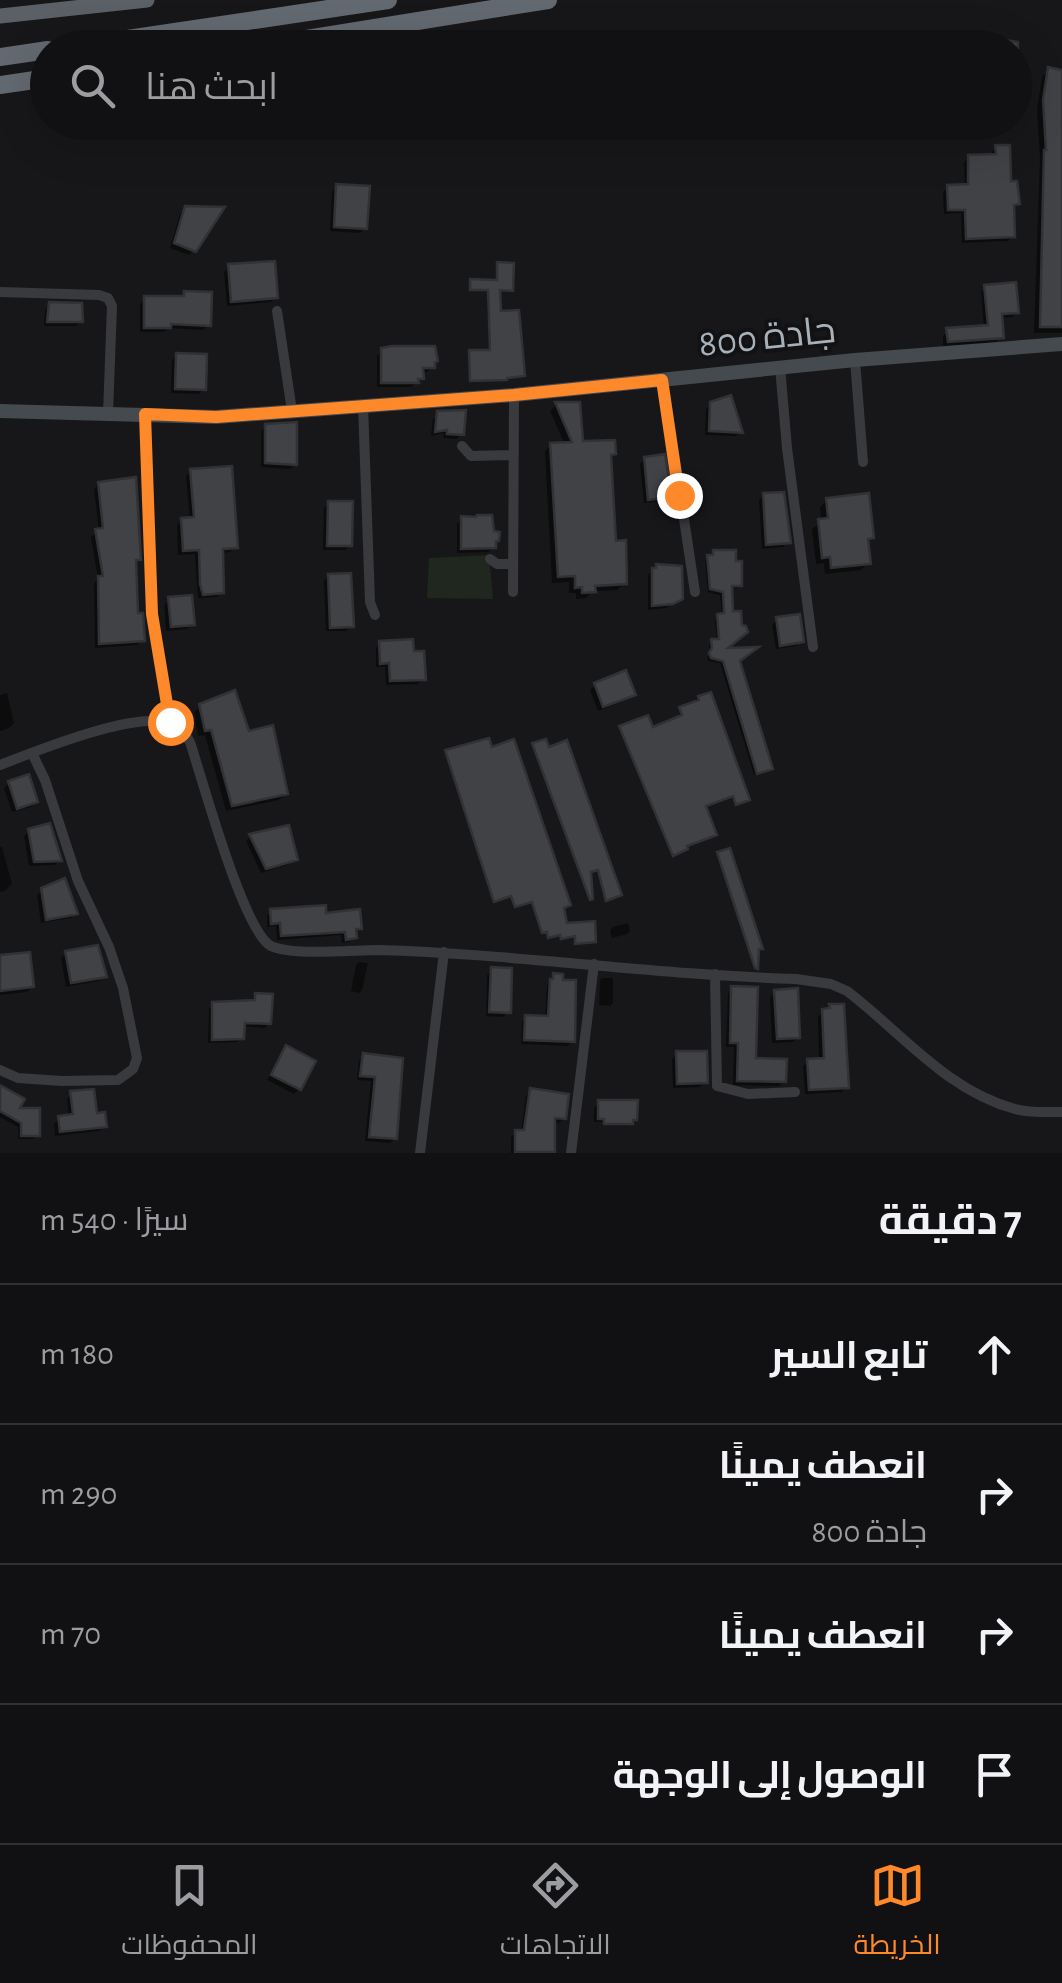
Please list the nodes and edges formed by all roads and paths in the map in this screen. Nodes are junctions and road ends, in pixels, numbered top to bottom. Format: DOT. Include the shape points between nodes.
graph roads {
  1 [pos="146,0"];
  2 [pos="388,0"];
  3 [pos="548,0"];
  4 [pos="0,16"];
  5 [pos="187,30"];
  6 [pos="362,30"];
  7 [pos="30,53"];
  8 [pos="0,58"];
  9 [pos="30,81"];
  10 [pos="0,85"];
  11 [pos="0,292"];
  12 [pos="278,311"];
  13 [pos="1062,344"];
  14 [pos="855,360"];
  15 [pos="780,368"];
  16 [pos="662,380"];
  17 [pos="514,395"];
  18 [pos="363,405"];
  19 [pos="292,411"];
  20 [pos="0,412"];
  21 [pos="108,414"];
  22 [pos="145,414"];
  23 [pos="462,446"];
  24 [pos="514,455"];
  25 [pos="863,462"];
  26 [pos="490,559"];
  27 [pos="513,564"];
  28 [pos="513,592"];
  29 [pos="695,592"];
  30 [pos="375,615"];
  31 [pos="813,647"];
  32 [pos="170,722"];
  33 [pos="32,753"];
  34 [pos="0,765"];
  35 [pos="444,952"];
  36 [pos="594,964"];
  37 [pos="714,974"];
  38 [pos="0,1070"];
  39 [pos="795,1092"];
  40 [pos="1062,1112"];
  41 [pos="420,1153"];
  42 [pos="571,1153"];
  1 -- 4 [label="highway"];
  2 -- 5 [label="highway"];
  3 -- 6 [label="highway"];
  7 -- 8 [label="highway"];
  9 -- 10 [label="highway"];
  11 -- 21 [label="street" via="108,298"];
  12 -- 19 [label="street"];
  13 -- 14 [label="main road, جادة 800"];
  14 -- 15 [label="main road, جادة 800"];
  14 -- 25 [label="street"];
  15 -- 16 [label="main road, جادة 800"];
  15 -- 31 [label="street"];
  16 -- 17 [label="main road, جادة 800"];
  16 -- 29 [label="street"];
  17 -- 18 [label="main road, جادة 800"];
  17 -- 24 [label="street"];
  18 -- 19 [label="main road, جادة 800"];
  18 -- 30 [label="street"];
  19 -- 22 [label="main road, جادة 800"];
  20 -- 21 [label="main road, جادة 800"];
  21 -- 22 [label="main road, جادة 800"];
  22 -- 32 [label="street" via="152,614"];
  23 -- 24 [label="street" via="471,456"];
  24 -- 27 [label="street"];
  26 -- 27 [label="street"];
  27 -- 28 [label="street"];
  32 -- 33 [label="street" via="131,722"];
  32 -- 35 [label="street" via="190,742 244,903 270,945"];
  33 -- 34 [label="street"];
  33 -- 38 [label="street" via="109,947 138,1058 118,1080 18,1078"];
  35 -- 36 [label="street"];
  35 -- 41 [label="street"];
  36 -- 37 [label="street"];
  36 -- 42 [label="street"];
  37 -- 39 [label="street" via="717,1086 748,1094"];
  37 -- 40 [label="street" via="831,984 972,1092 1016,1110"];
}
